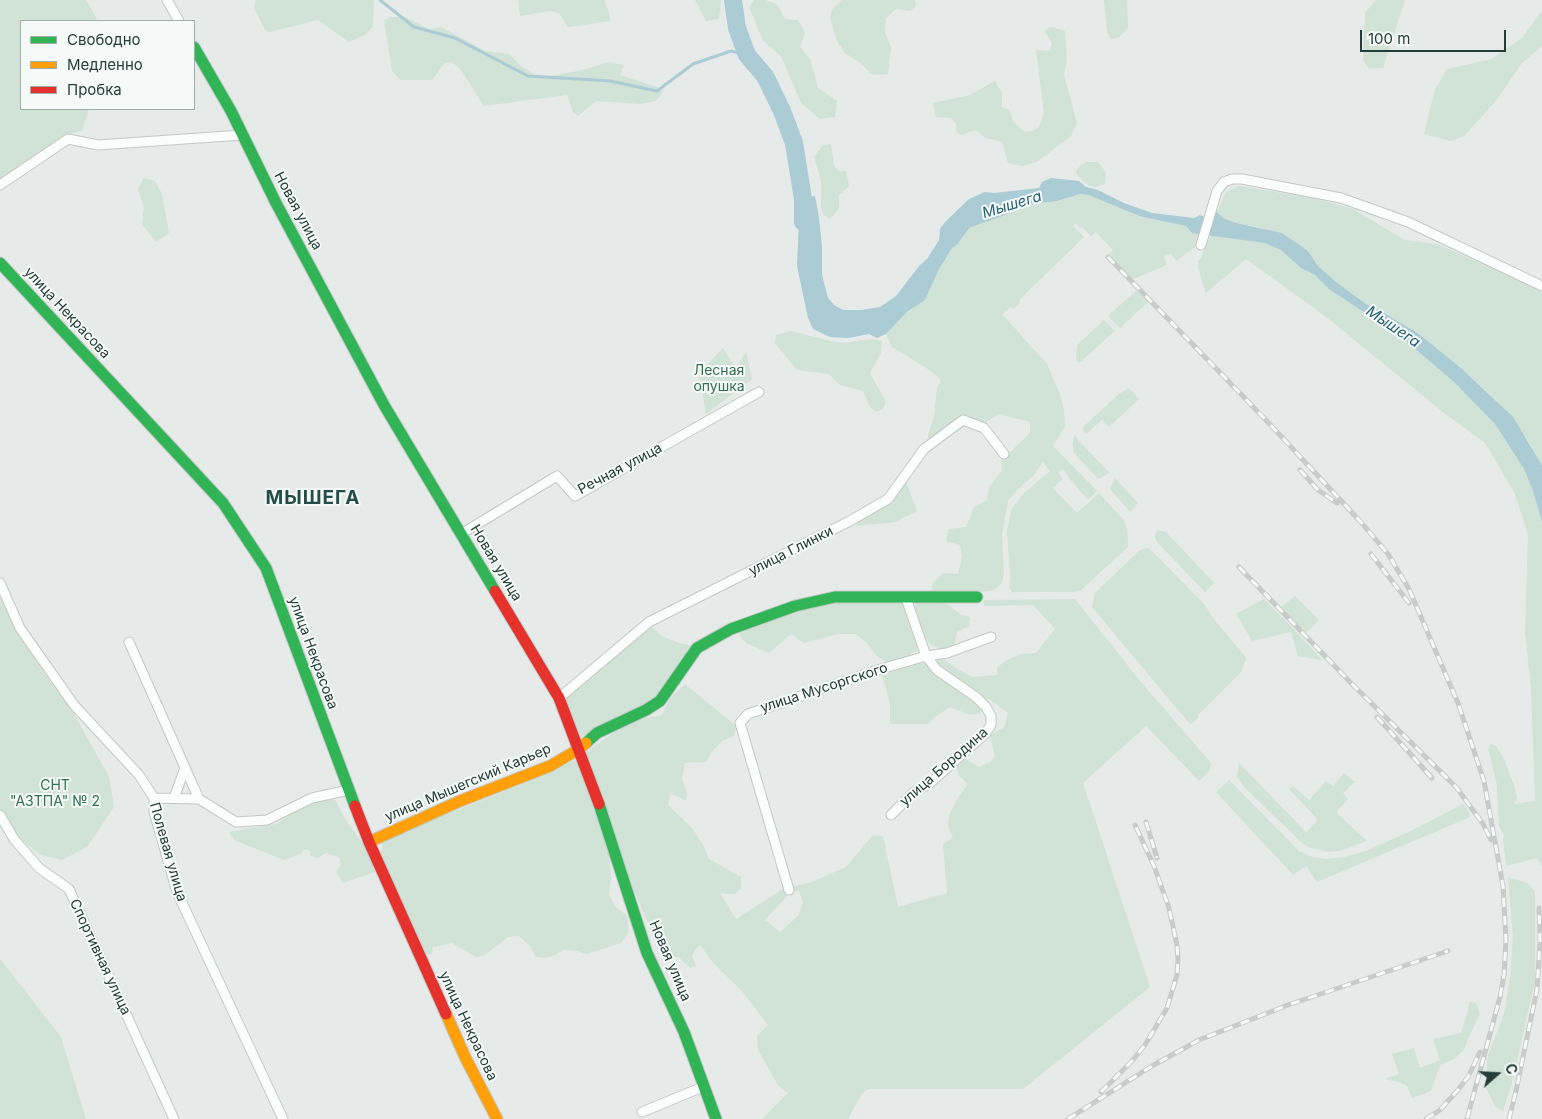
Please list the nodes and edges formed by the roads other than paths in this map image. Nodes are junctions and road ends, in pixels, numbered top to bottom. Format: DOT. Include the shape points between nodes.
graph roads {
  1 [pos="167,0"];
  2 [pos="178,20"];
  3 [pos="195,49"];
  4 [pos="242,135"];
  5 [pos="0,185"];
  6 [pos="1201,246"];
  7 [pos="0,263"];
  8 [pos="1542,286"];
  9 [pos="759,392"];
  10 [pos="1004,454"];
  11 [pos="461,534"];
  12 [pos="0,583"];
  13 [pos="977,597"];
  14 [pos="906,598"];
  15 [pos="991,636"];
  16 [pos="129,642"];
  17 [pos="926,656"];
  18 [pos="559,698"];
  19 [pos="579,749"];
  20 [pos="186,768"];
  21 [pos="348,790"];
  22 [pos="154,798"];
  23 [pos="174,798"];
  24 [pos="199,798"];
  25 [pos="0,815"];
  26 [pos="891,815"];
  27 [pos="368,842"];
  28 [pos="789,890"];
  29 [pos="705,1086"];
  30 [pos="642,1112"];
  31 [pos="174,1119"];
  32 [pos="283,1119"];
  33 [pos="497,1119"];
  34 [pos="716,1119"];
  1 -- 2 [label="street"];
  3 -- 4 [label="street, Новая улица"];
  4 -- 5 [label="street" via="98,145 68,139"];
  4 -- 11 [label="street, Новая улица" via="384,405"];
  6 -- 8 [label="street" via="1220,186 1224,182 1242,179 1341,198 1408,222"];
  7 -- 21 [label="street, улица Некрасова" via="223,503 266,568"];
  9 -- 11 [label="street, Речная улица" via="575,496 557,476"];
  10 -- 18 [label="street, улица Глинки" via="984,428 963,420 924,449 888,499 649,622"];
  11 -- 18 [label="street, Новая улица"];
  12 -- 22 [label="street, Полевая улица" via="20,628 74,705 139,775"];
  13 -- 14 [label="street, улица Мышегский Карьер"];
  14 -- 17 [label="street"];
  14 -- 19 [label="street, улица Мышегский Карьер" via="835,597 795,606 731,629 697,648 660,701 597,733"];
  15 -- 17 [label="street, улица Мусоргского" via="947,653"];
  16 -- 20 [label="street"];
  17 -- 26 [label="street, улица Бородина" via="937,670 986,707 991,725 941,774 914,792"];
  17 -- 28 [label="street, улица Мусоргского" via="748,714 740,724"];
  18 -- 19 [label="street, Новая улица"];
  19 -- 27 [label="street, улица Мышегский Карьер" via="550,766"];
  19 -- 29 [label="street, Новая улица" via="647,953"];
  20 -- 23 [label="street"];
  20 -- 24 [label="street"];
  21 -- 24 [label="street" via="312,798 267,820 236,822"];
  21 -- 27 [label="street, улица Некрасова"];
  22 -- 23 [label="street"];
  22 -- 32 [label="street, Полевая улица" via="154,812 177,892"];
  23 -- 24 [label="street"];
  25 -- 31 [label="street, Спортивная улица" via="14,840 39,868 69,889"];
  27 -- 33 [label="street, улица Некрасова" via="465,1057"];
  29 -- 30 [label="street"];
  29 -- 34 [label="street, Новая улица"];
}
